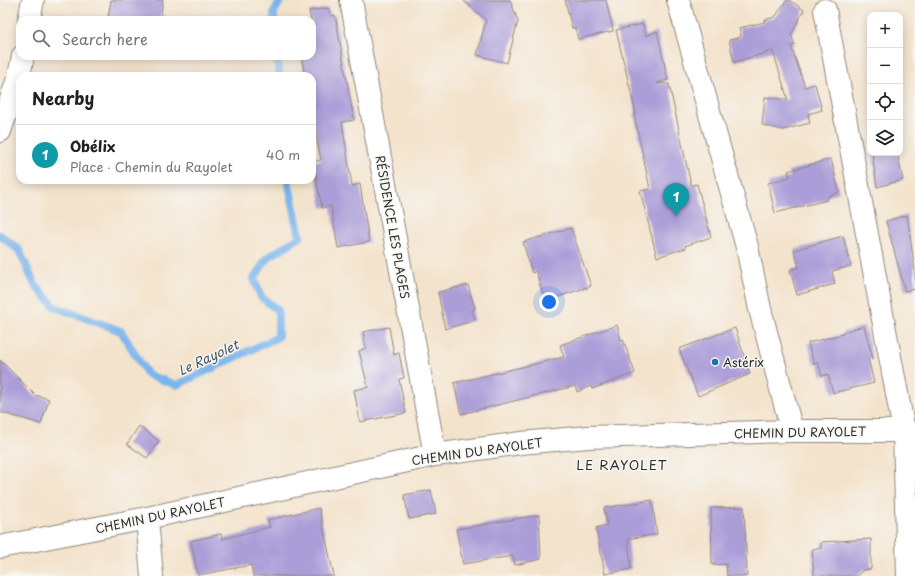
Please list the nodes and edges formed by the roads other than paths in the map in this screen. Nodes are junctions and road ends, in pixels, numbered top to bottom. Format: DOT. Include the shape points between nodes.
graph roads {
  1 [pos="33,0"];
  2 [pos="351,0"];
  3 [pos="678,0"];
  4 [pos="825,10"];
  5 [pos="31,16"];
  6 [pos="22,60"];
  7 [pos="20,72"];
  8 [pos="16,85"];
  9 [pos="0,131"];
  10 [pos="792,431"];
  11 [pos="910,432"];
  12 [pos="435,455"];
  13 [pos="147,518"];
  14 [pos="0,547"];
  15 [pos="152,576"];
  16 [pos="908,576"];
  1 -- 5 [label="street"];
  2 -- 12 [label="street, RÉSIDENCE LES PLAGES"];
  3 -- 10 [label="street" via="747,247 760,309"];
  4 -- 11 [label="street"];
  6 -- 7 [label="street"];
  8 -- 9 [label="street"];
  10 -- 11 [label="street, CHEMIN DU RAYOLET"];
  10 -- 12 [label="street, CHEMIN DU RAYOLET" via="588,437"];
  11 -- 16 [label="street"];
  12 -- 13 [label="street, CHEMIN DU RAYOLET"];
  13 -- 14 [label="street, CHEMIN DU RAYOLET"];
  13 -- 15 [label="street"];
}
